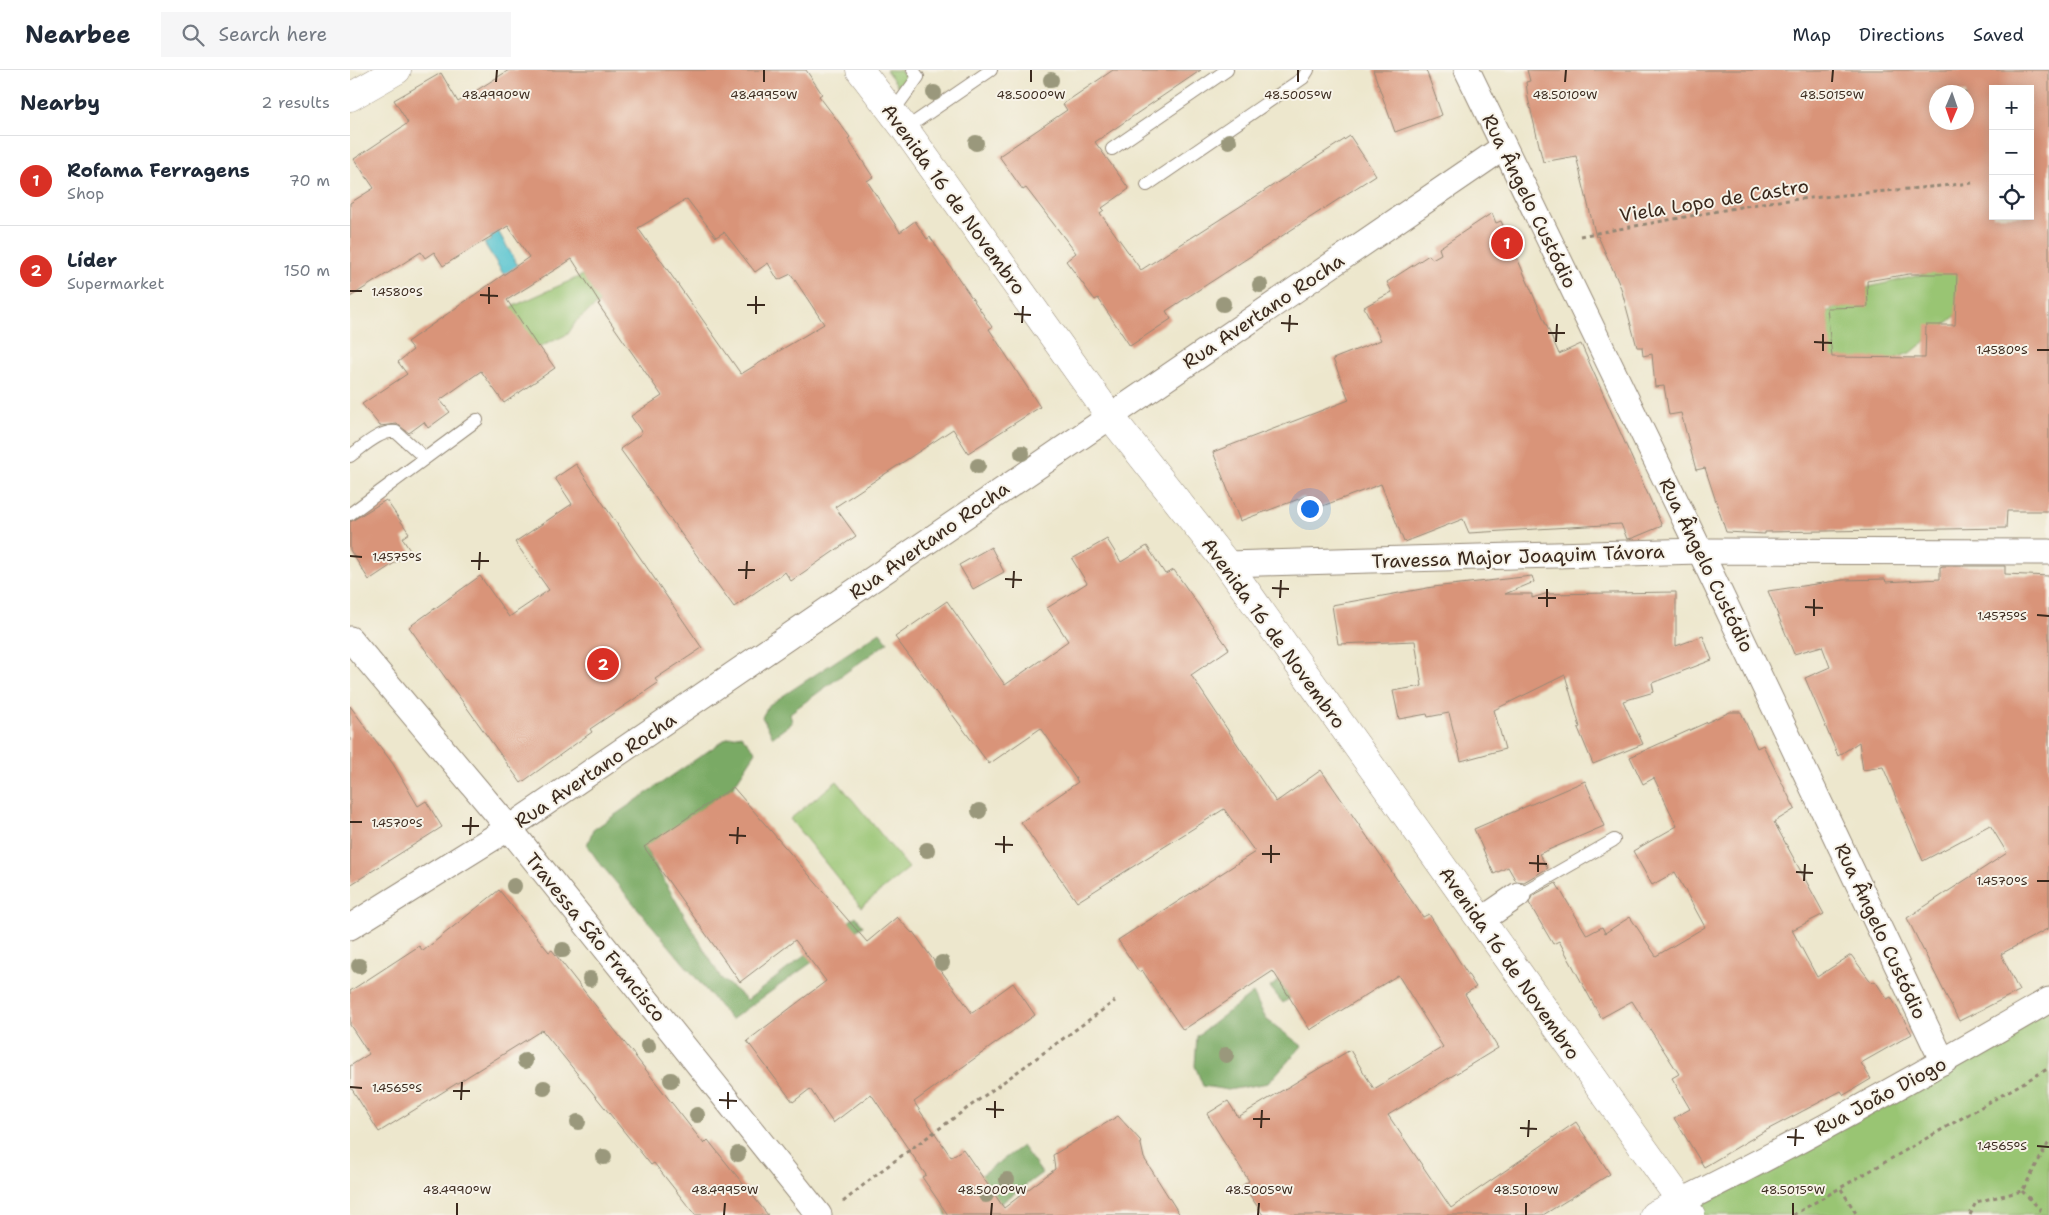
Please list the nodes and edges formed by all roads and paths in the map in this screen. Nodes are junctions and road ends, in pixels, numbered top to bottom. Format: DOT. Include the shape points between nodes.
graph roads {
  1 [pos="398,70"];
  2 [pos="860,70"];
  3 [pos="913,70"];
  4 [pos="991,70"];
  5 [pos="1227,70"];
  6 [pos="1308,70"];
  7 [pos="1467,70"];
  8 [pos="350,97"];
  9 [pos="898,121"];
  10 [pos="1504,148"];
  11 [pos="1112,149"];
  12 [pos="1973,184"];
  13 [pos="1147,186"];
  14 [pos="1550,242"];
  15 [pos="1110,416"];
  16 [pos="477,420"];
  17 [pos="350,456"];
  18 [pos="425,458"];
  19 [pos="350,514"];
  20 [pos="1700,552"];
  21 [pos="2049,552"];
  22 [pos="1227,564"];
  23 [pos="350,638"];
  24 [pos="510,828"];
  25 [pos="1614,840"];
  26 [pos="1518,896"];
  27 [pos="1480,921"];
  28 [pos="350,927"];
  29 [pos="2049,1000"];
  30 [pos="1115,1001"];
  31 [pos="1943,1062"];
  32 [pos="2047,1069"];
  33 [pos="2049,1075"];
  34 [pos="2049,1142"];
  35 [pos="1841,1189"];
  36 [pos="2022,1191"];
  37 [pos="842,1203"];
  38 [pos="1686,1209"];
  39 [pos="819,1215"];
  40 [pos="1654,1215"];
  41 [pos="1793,1215"];
  42 [pos="1857,1215"];
  43 [pos="1970,1215"];
  44 [pos="2039,1215"];
  1 -- 8 [label="main road"];
  2 -- 9 [label="main road, Avenida 16 de Novembro"];
  3 -- 9 [label="lane" via="918,77"];
  4 -- 9 [label="lane"];
  5 -- 11 [label="lane"];
  6 -- 13 [label="lane" via="1303,78"];
  7 -- 10 [label="street, Rua Ângelo Custódio"];
  9 -- 15 [label="main road, Avenida 16 de Novembro"];
  10 -- 14 [label="street, Rua Ângelo Custódio"];
  10 -- 15 [label="street, Rua Avertano Rocha"];
  12 -- 14 [label="path, Viela Lopo de Castro" via="1768,202"];
  14 -- 20 [label="street, Rua Ângelo Custódio"];
  15 -- 22 [label="main road, Avenida 16 de Novembro"];
  15 -- 24 [label="street, Rua Avertano Rocha"];
  16 -- 18 [label="lane"];
  17 -- 18 [label="lane" via="390,431 396,432"];
  18 -- 19 [label="lane"];
  20 -- 21 [label="street, Travessa Major Joaquim Távora"];
  20 -- 22 [label="street, Travessa Major Joaquim Távora"];
  20 -- 31 [label="street, Rua Ângelo Custódio"];
  22 -- 27 [label="main road, Avenida 16 de Novembro"];
  23 -- 24 [label="street, Travessa São Francisco"];
  24 -- 28 [label="street, Rua Avertano Rocha"];
  24 -- 39 [label="street, Travessa São Francisco"];
  25 -- 26 [label="lane"];
  26 -- 27 [label="street"];
  27 -- 38 [label="main road, Avenida 16 de Novembro"];
  29 -- 31 [label="street, Rua João Diogo"];
  30 -- 37 [label="path" via="878,1173"];
  31 -- 38 [label="street, Rua João Diogo" via="1722,1182"];
  32 -- 33 [label="path"];
  32 -- 35 [label="path"];
  34 -- 36 [label="path"];
  35 -- 41 [label="path"];
  35 -- 42 [label="path"];
  36 -- 43 [label="path" via="1976,1202"];
  36 -- 44 [label="path" via="2040,1209"];
  38 -- 40 [label="main road, Rua João Diogo"];
}
